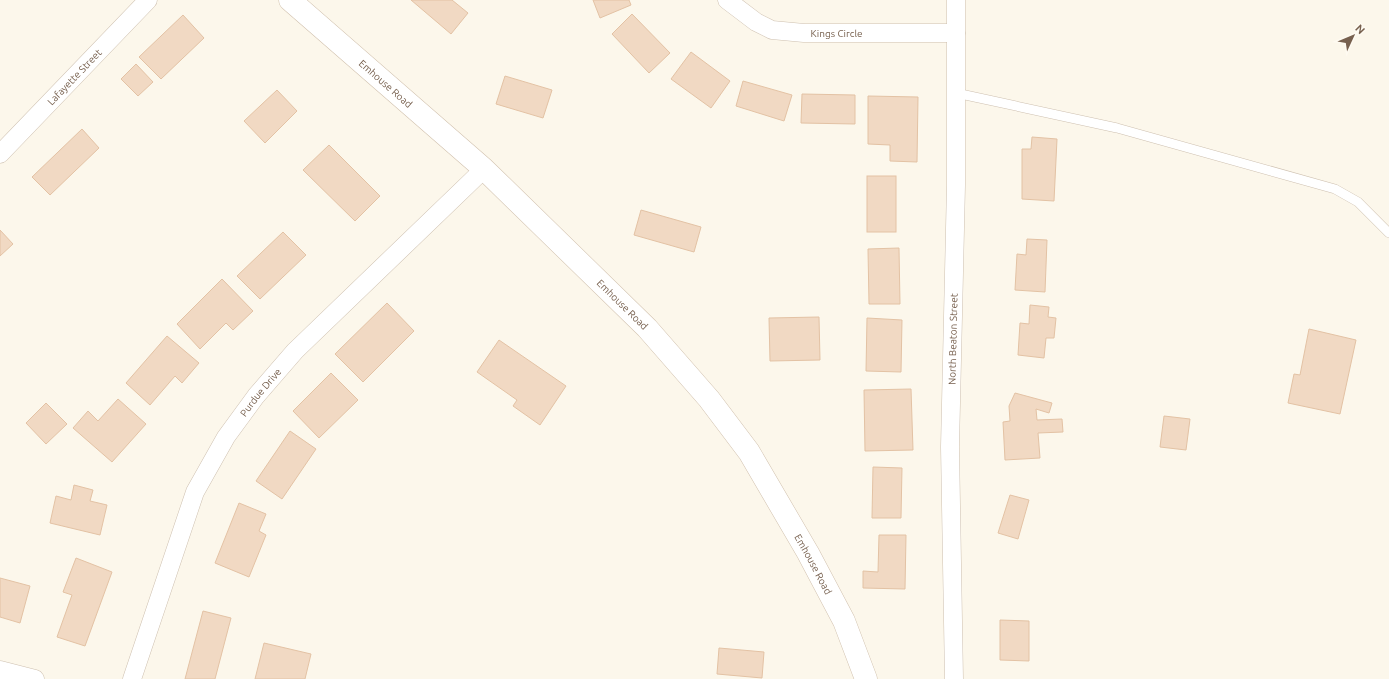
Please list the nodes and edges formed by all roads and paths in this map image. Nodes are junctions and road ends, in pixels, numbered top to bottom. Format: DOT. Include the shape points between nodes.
graph roads {
  1 [pos="148,0"];
  2 [pos="290,0"];
  3 [pos="727,0"];
  4 [pos="956,0"];
  5 [pos="956,33"];
  6 [pos="956,93"];
  7 [pos="0,154"];
  8 [pos="484,169"];
  9 [pos="1389,233"];
  10 [pos="0,670"];
  11 [pos="36,679"];
  12 [pos="132,679"];
  13 [pos="866,679"];
  14 [pos="954,679"];
  1 -- 7 [label="street, Lafayette Street"];
  2 -- 8 [label="main road, Emhouse Road"];
  3 -- 5 [label="street, Kings Circle" via="756,22 772,30 804,33"];
  4 -- 5 [label="street, North Beaton Street"];
  5 -- 6 [label="street, North Beaton Street"];
  6 -- 9 [label="lane" via="1117,128 1335,189 1358,202"];
  6 -- 14 [label="street, North Beaton Street" via="950,447"];
  8 -- 12 [label="street, Purdue Drive" via="295,351 226,436 196,492"];
  8 -- 13 [label="main road, Emhouse Road" via="647,328 709,399 749,452 808,552 844,620"];
  10 -- 11 [label="street"];
}
